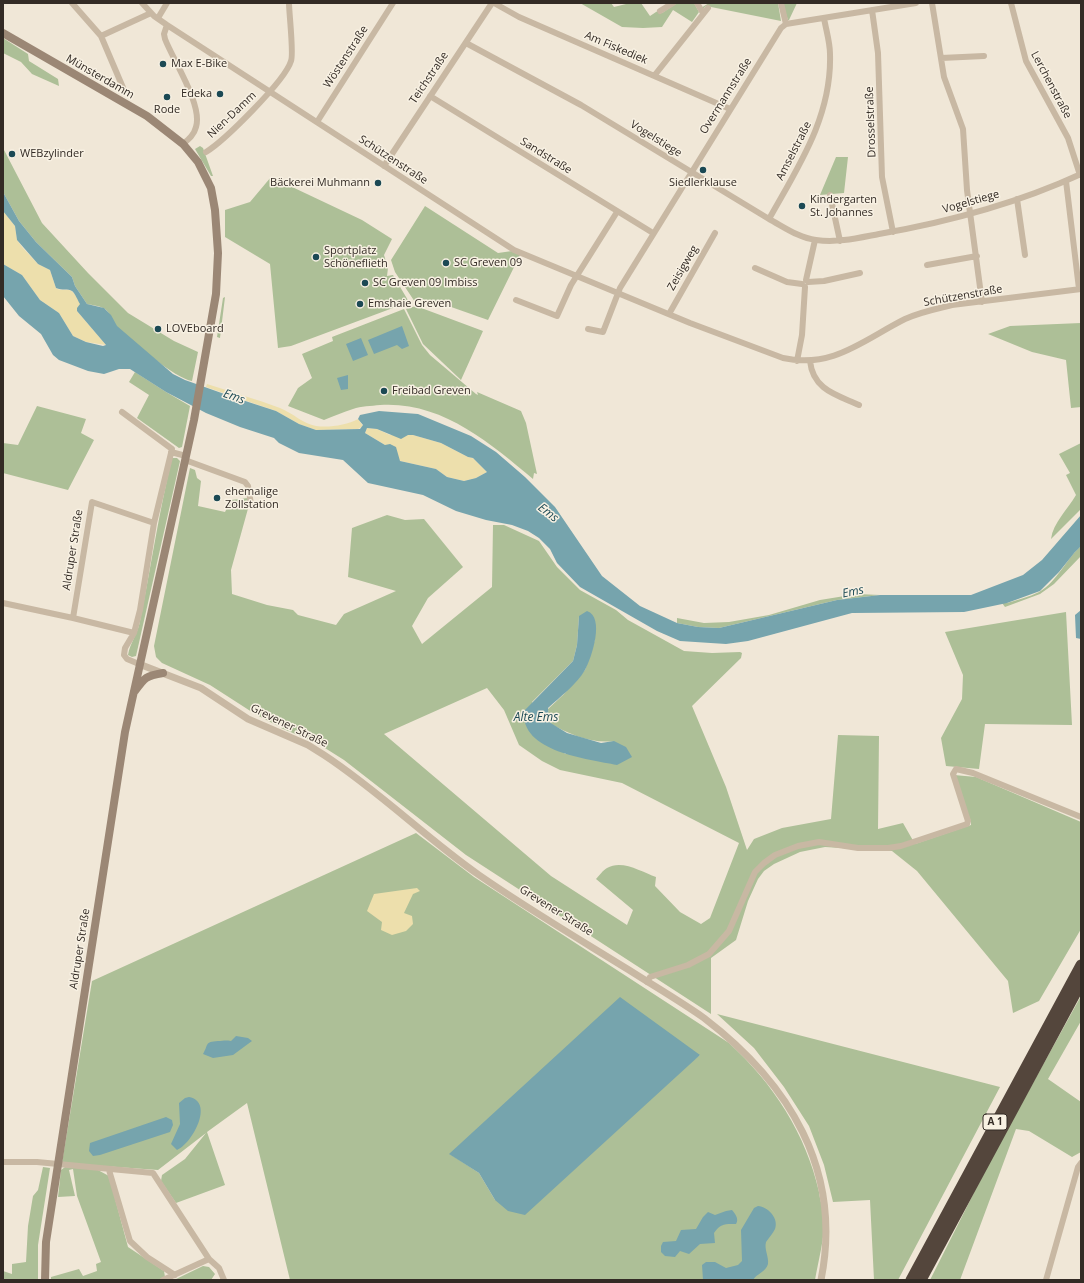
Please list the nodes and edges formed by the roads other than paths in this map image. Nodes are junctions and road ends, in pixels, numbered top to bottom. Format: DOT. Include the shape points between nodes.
graph roads {
  1 [pos="72,3"];
  2 [pos="142,3"];
  3 [pos="167,3"];
  4 [pos="289,3"];
  5 [pos="393,3"];
  6 [pos="493,3"];
  7 [pos="673,3"];
  8 [pos="697,3"];
  9 [pos="781,3"];
  10 [pos="916,3"];
  11 [pos="932,3"];
  12 [pos="1011,3"];
  13 [pos="708,8"];
  14 [pos="872,10"];
  15 [pos="660,12"];
  16 [pos="151,13"];
  17 [pos="703,13"];
  18 [pos="158,18"];
  19 [pos="824,18"];
  20 [pos="786,24"];
  21 [pos="168,25"];
  22 [pos="3,33"];
  23 [pos="101,36"];
  24 [pos="466,42"];
  25 [pos="984,56"];
  26 [pos="941,58"];
  27 [pos="654,76"];
  28 [pos="124,90"];
  29 [pos="270,92"];
  30 [pos="430,96"];
  31 [pos="730,109"];
  32 [pos="317,122"];
  33 [pos="183,144"];
  34 [pos="206,152"];
  35 [pos="384,166"];
  36 [pos="691,172"];
  37 [pos="1080,174"];
  38 [pos="1066,181"];
  39 [pos="830,195"];
  40 [pos="1017,199"];
  41 [pos="617,212"];
  42 [pos="971,213"];
  43 [pos="769,219"];
  44 [pos="893,232"];
  45 [pos="653,233"];
  46 [pos="715,233"];
  47 [pos="815,240"];
  48 [pos="840,241"];
  49 [pos="1026,255"];
  50 [pos="977,256"];
  51 [pos="927,265"];
  52 [pos="755,268"];
  53 [pos="860,273"];
  54 [pos="576,277"];
  55 [pos="805,283"];
  56 [pos="1080,289"];
  57 [pos="618,294"];
  58 [pos="516,300"];
  59 [pos="982,302"];
  60 [pos="668,314"];
  61 [pos="588,329"];
  62 [pos="797,361"];
  63 [pos="810,361"];
  64 [pos="859,405"];
  65 [pos="122,412"];
  66 [pos="194,420"];
  67 [pos="171,452"];
  68 [pos="186,458"];
  69 [pos="251,504"];
  70 [pos="154,522"];
  71 [pos="3,603"];
  72 [pos="73,618"];
  73 [pos="134,633"];
  74 [pos="139,664"];
  75 [pos="163,673"];
  76 [pos="132,695"];
  77 [pos="1081,817"];
  78 [pos="1081,965"];
  79 [pos="647,982"];
  80 [pos="1081,983"];
  81 [pos="3,1162"];
  82 [pos="1081,1163"];
  83 [pos="58,1164"];
  84 [pos="109,1170"];
  85 [pos="209,1259"];
  86 [pos="175,1275"];
  87 [pos="45,1280"];
  88 [pos="163,1280"];
  89 [pos="224,1280"];
  90 [pos="821,1280"];
  91 [pos="911,1280"];
  92 [pos="921,1280"];
  93 [pos="1046,1280"];
  1 -- 23 [label="street"];
  2 -- 16 [label="street, Schützenstraße"];
  3 -- 18 [label="street"];
  4 -- 29 [label="street, Nien-Damm" via="291,61"];
  5 -- 32 [label="street, Wöstenstraße"];
  6 -- 24 [label="street, Teichstraße"];
  6 -- 27 [label="street, Am Fiskediek" via="519,17"];
  7 -- 15 [label="street"];
  8 -- 17 [label="street"];
  9 -- 20 [label="street"];
  10 -- 14 [label="street"];
  11 -- 26 [label="street"];
  12 -- 37 [label="street, Lerchenstraße" via="1026,61 1068,138"];
  13 -- 17 [label="street"];
  14 -- 19 [label="street"];
  14 -- 44 [label="street, Drosselstraße" via="878,53 882,177"];
  16 -- 18 [label="street, Schützenstraße"];
  16 -- 23 [label="street"];
  17 -- 27 [label="street"];
  18 -- 21 [label="street, Schützenstraße"];
  19 -- 20 [label="street"];
  19 -- 43 [label="street, Amselstraße" via="830,54 819,124 804,158"];
  20 -- 31 [label="street, Overmannstraße" via="776,34"];
  21 -- 29 [label="street, Schützenstraße"];
  21 -- 33 [label="street" via="164,34 165,39 189,91 197,117 194,132"];
  22 -- 33 [label="main road, Münsterdamm" via="146,116"];
  23 -- 28 [label="street"];
  24 -- 30 [label="street, Teichstraße"];
  24 -- 36 [label="street, Vogelstiege" via="581,104"];
  25 -- 26 [label="street"];
  26 -- 42 [label="street" via="944,77 963,129"];
  27 -- 31 [label="street, Am Fiskediek"];
  29 -- 32 [label="street, Schützenstraße"];
  29 -- 34 [label="street, Nien-Damm"];
  30 -- 35 [label="street, Teichstraße"];
  30 -- 41 [label="street, Sandstraße"];
  31 -- 36 [label="street, Overmannstraße"];
  32 -- 35 [label="street, Schützenstraße"];
  33 -- 66 [label="main road, Münsterdamm" via="203,170 213,197 218,253 216,294 208,350"];
  35 -- 54 [label="street, Schützenstraße" via="514,250"];
  36 -- 43 [label="street, Vogelstiege"];
  36 -- 45 [label="street, Overmannstraße"];
  37 -- 38 [label="street, Vogelstiege"];
  38 -- 40 [label="street, Vogelstiege"];
  38 -- 56 [label="street"];
  39 -- 48 [label="street"];
  40 -- 42 [label="street, Vogelstiege"];
  40 -- 49 [label="street"];
  41 -- 45 [label="street, Sandstraße"];
  41 -- 54 [label="street"];
  42 -- 44 [label="street, Vogelstiege"];
  42 -- 50 [label="street"];
  43 -- 47 [label="street, Vogelstiege" via="796,234"];
  44 -- 48 [label="street, Vogelstiege"];
  45 -- 57 [label="street, Overmannstraße"];
  46 -- 60 [label="street, Zeisigweg"];
  47 -- 48 [label="street, Vogelstiege"];
  47 -- 55 [label="street"];
  50 -- 51 [label="street"];
  50 -- 59 [label="street"];
  52 -- 55 [label="street" via="787,282"];
  53 -- 55 [label="street"];
  54 -- 57 [label="street, Schützenstraße"];
  54 -- 58 [label="street" via="557,316"];
  55 -- 62 [label="street" via="802,335"];
  56 -- 59 [label="street, Schützenstraße"];
  57 -- 60 [label="street, Schützenstraße"];
  57 -- 61 [label="street" via="603,332"];
  59 -- 63 [label="street, Schützenstraße" via="952,305 917,314 840,354"];
  60 -- 62 [label="street, Schützenstraße" via="769,354"];
  62 -- 63 [label="street, Schützenstraße"];
  63 -- 64 [label="street" via="822,388"];
  65 -- 67 [label="street" via="171,447"];
  66 -- 68 [label="main road, Aldruper Straße"];
  67 -- 68 [label="street"];
  67 -- 70 [label="street"];
  68 -- 69 [label="street" via="245,482"];
  68 -- 74 [label="main road, Aldruper Straße"];
  70 -- 72 [label="street, Aldruper Straße" via="92,502"];
  70 -- 73 [label="street"];
  71 -- 72 [label="street"];
  72 -- 73 [label="street"];
  73 -- 74 [label="street" via="124,655"];
  74 -- 75 [label="street, Grevener Straße"];
  74 -- 76 [label="main road, Aldruper Straße"];
  75 -- 76 [label="main road" via="144,678"];
  75 -- 79 [label="street, Grevener Straße" via="201,688 248,719 308,745 324,755 479,875"];
  76 -- 83 [label="main road, Aldruper Straße"];
  77 -- 79 [label="street" via="973,773 956,769 953,774 967,824 901,846 858,848 814,842 775,855 756,872 729,931 709,954 695,963 650,977"];
  78 -- 91 [label="highway, A 1"];
  79 -- 90 [label="street, Grevener Straße" via="692,1009 731,1040 763,1072 794,1115 814,1157 823,1194 827,1231"];
  80 -- 92 [label="highway, A 1"];
  81 -- 83 [label="street"];
  82 -- 93 [label="street"];
  83 -- 84 [label="street"];
  83 -- 87 [label="main road, Aldruper Straße" via="46,1242"];
  84 -- 85 [label="street" via="153,1173"];
  84 -- 86 [label="street" via="130,1241 147,1257"];
  85 -- 86 [label="street"];
  85 -- 89 [label="street" via="219,1268"];
  86 -- 88 [label="street"];
}
